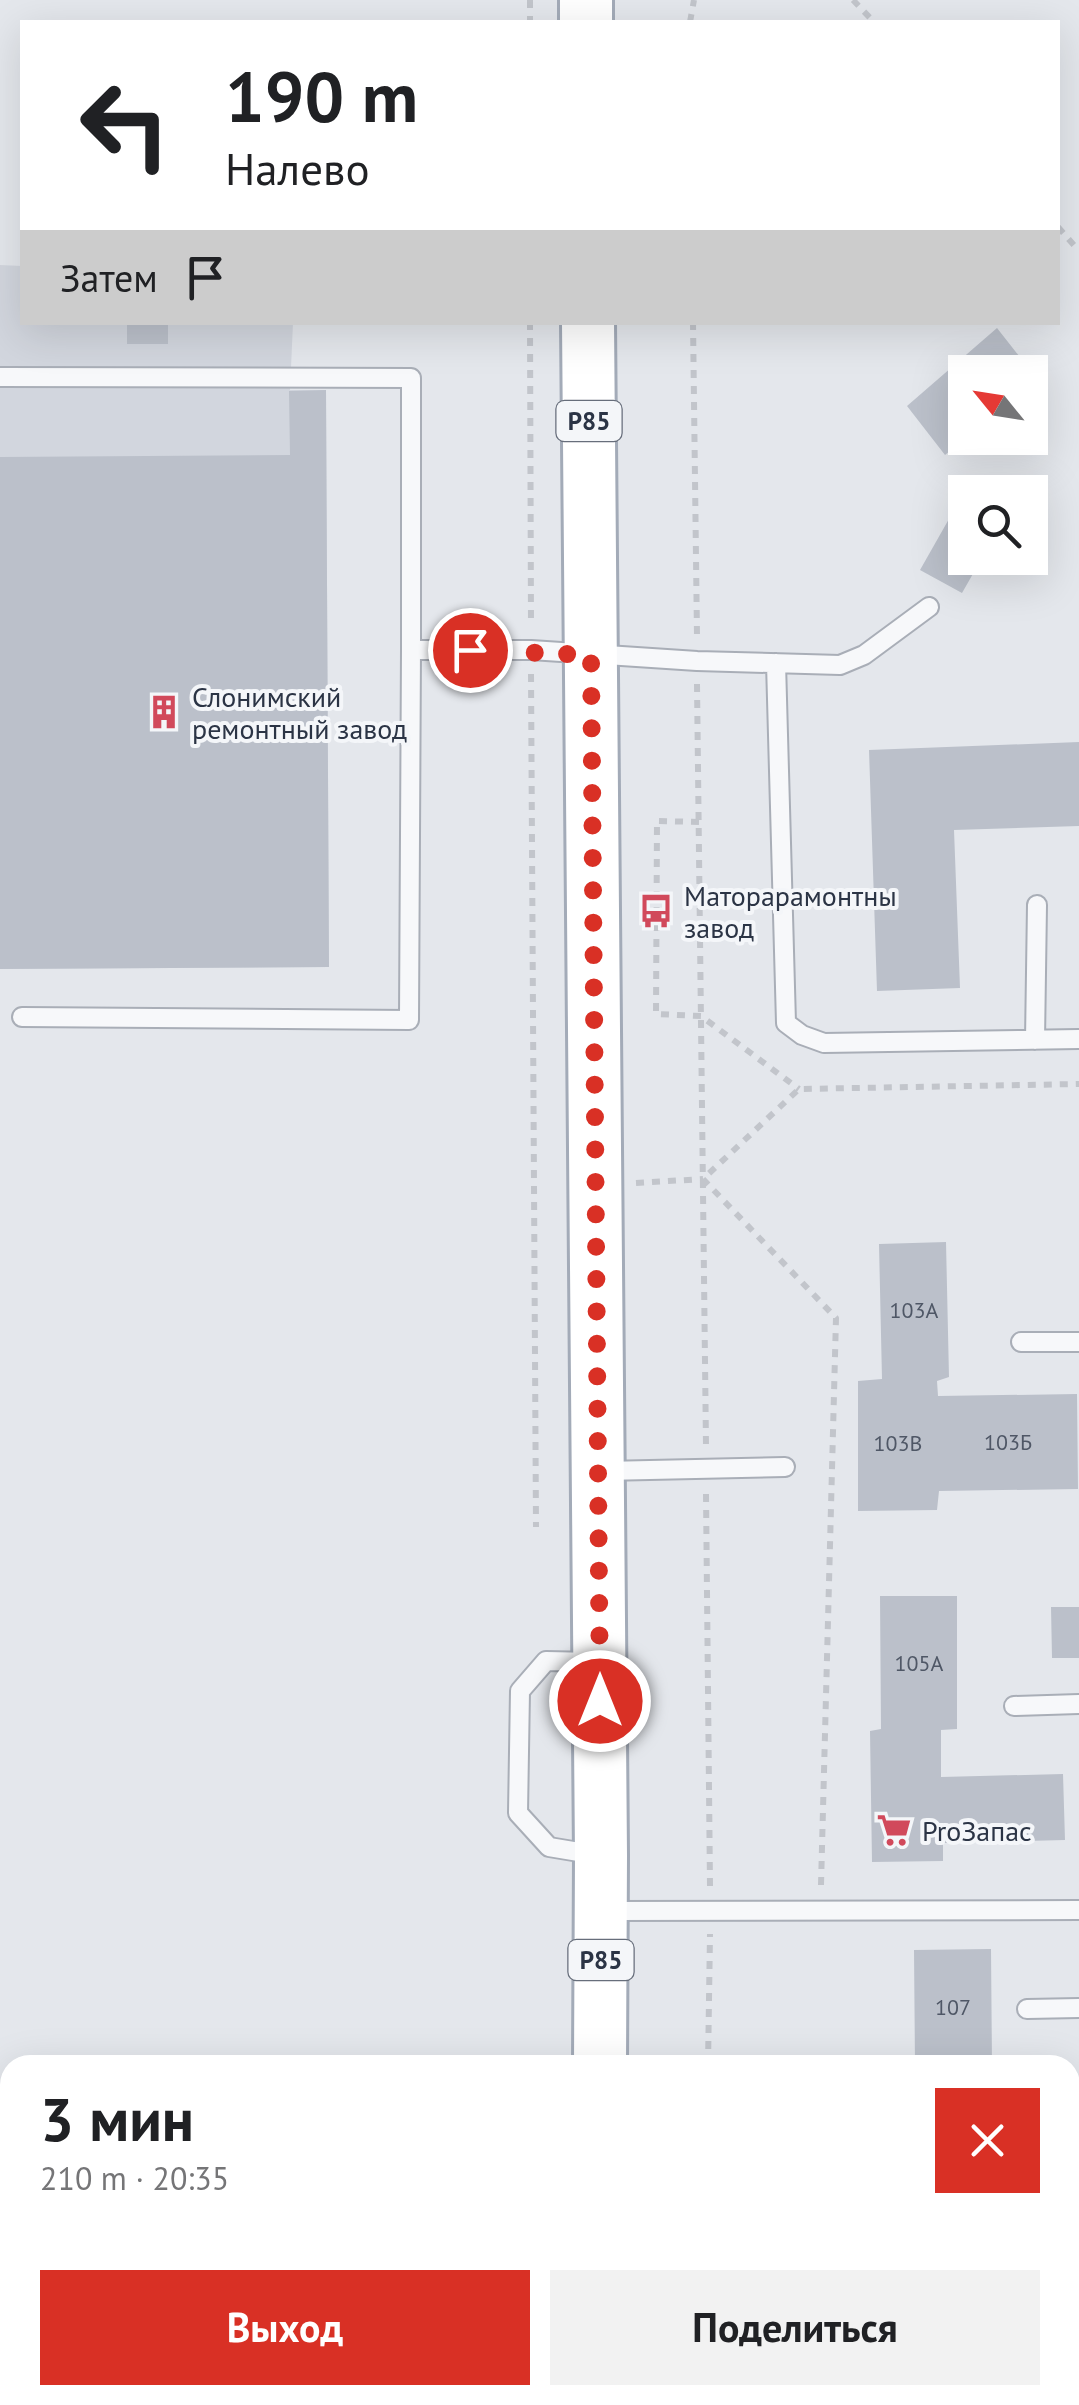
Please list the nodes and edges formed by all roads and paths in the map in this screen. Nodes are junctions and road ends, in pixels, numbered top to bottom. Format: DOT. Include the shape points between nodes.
graph roads {
  1 [pos="853,0"];
  2 [pos="872,20"];
  3 [pos="1060,229"];
  4 [pos="1079,251"];
  5 [pos="530,325"];
  6 [pos="588,325"];
  7 [pos="693,325"];
  8 [pos="0,378"];
  9 [pos="929,607"];
  10 [pos="411,650"];
  11 [pos="531,650"];
  12 [pos="591,655"];
  13 [pos="697,661"];
  14 [pos="776,663"];
  15 [pos="699,822"];
  16 [pos="1037,905"];
  17 [pos="701,1016"];
  18 [pos="22,1017"];
  19 [pos="1079,1039"];
  20 [pos="1035,1040"];
  21 [pos="1079,1084"];
  22 [pos="799,1089"];
  23 [pos="703,1178"];
  24 [pos="644,1182"];
  25 [pos="1020,1342"];
  26 [pos="1079,1342"];
  27 [pos="785,1467"];
  28 [pos="706,1468"];
  29 [pos="598,1471"];
  30 [pos="536,1527"];
  31 [pos="600,1662"];
  32 [pos="1079,1704"];
  33 [pos="1014,1706"];
  34 [pos="601,1856"];
  35 [pos="1079,1910"];
  36 [pos="601,1911"];
  37 [pos="710,1912"];
  38 [pos="820,1912"];
  39 [pos="1079,2008"];
  40 [pos="1027,2009"];
  41 [pos="600,2055"];
  42 [pos="708,2055"];
  1 -- 2 [label="path"];
  3 -- 4 [label="path"];
  5 -- 11 [label="path"];
  6 -- 12 [label="main road, Р85"];
  7 -- 13 [label="path"];
  8 -- 10 [label="lane" via="411,378"];
  9 -- 14 [label="lane" via="864,655 840,664"];
  10 -- 11 [label="lane"];
  10 -- 18 [label="lane" via="409,1020"];
  11 -- 12 [label="lane"];
  11 -- 30 [label="path"];
  12 -- 13 [label="lane"];
  12 -- 29 [label="main road, Р85"];
  13 -- 14 [label="lane"];
  13 -- 15 [label="path"];
  14 -- 20 [label="lane" via="786,1023 824,1043"];
  15 -- 17 [label="path"];
  15 -- 17 [label="path" via="656,822 656,1014"];
  16 -- 20 [label="lane"];
  17 -- 22 [label="path"];
  17 -- 23 [label="path"];
  19 -- 20 [label="lane"];
  21 -- 22 [label="path"];
  22 -- 23 [label="path"];
  23 -- 24 [label="path"];
  23 -- 28 [label="path"];
  23 -- 38 [label="path" via="836,1318"];
  25 -- 26 [label="lane"];
  27 -- 28 [label="lane"];
  28 -- 29 [label="lane"];
  28 -- 37 [label="path"];
  29 -- 31 [label="main road, Р85"];
  31 -- 34 [label="main road, Р85"];
  31 -- 34 [label="lane" via="546,1662 520,1691 518,1813 549,1847"];
  32 -- 33 [label="lane"];
  34 -- 36 [label="main road, Р85"];
  35 -- 38 [label="lane"];
  36 -- 37 [label="lane"];
  36 -- 41 [label="main road, Р85"];
  37 -- 38 [label="lane"];
  37 -- 42 [label="path"];
  39 -- 40 [label="lane"];
}
